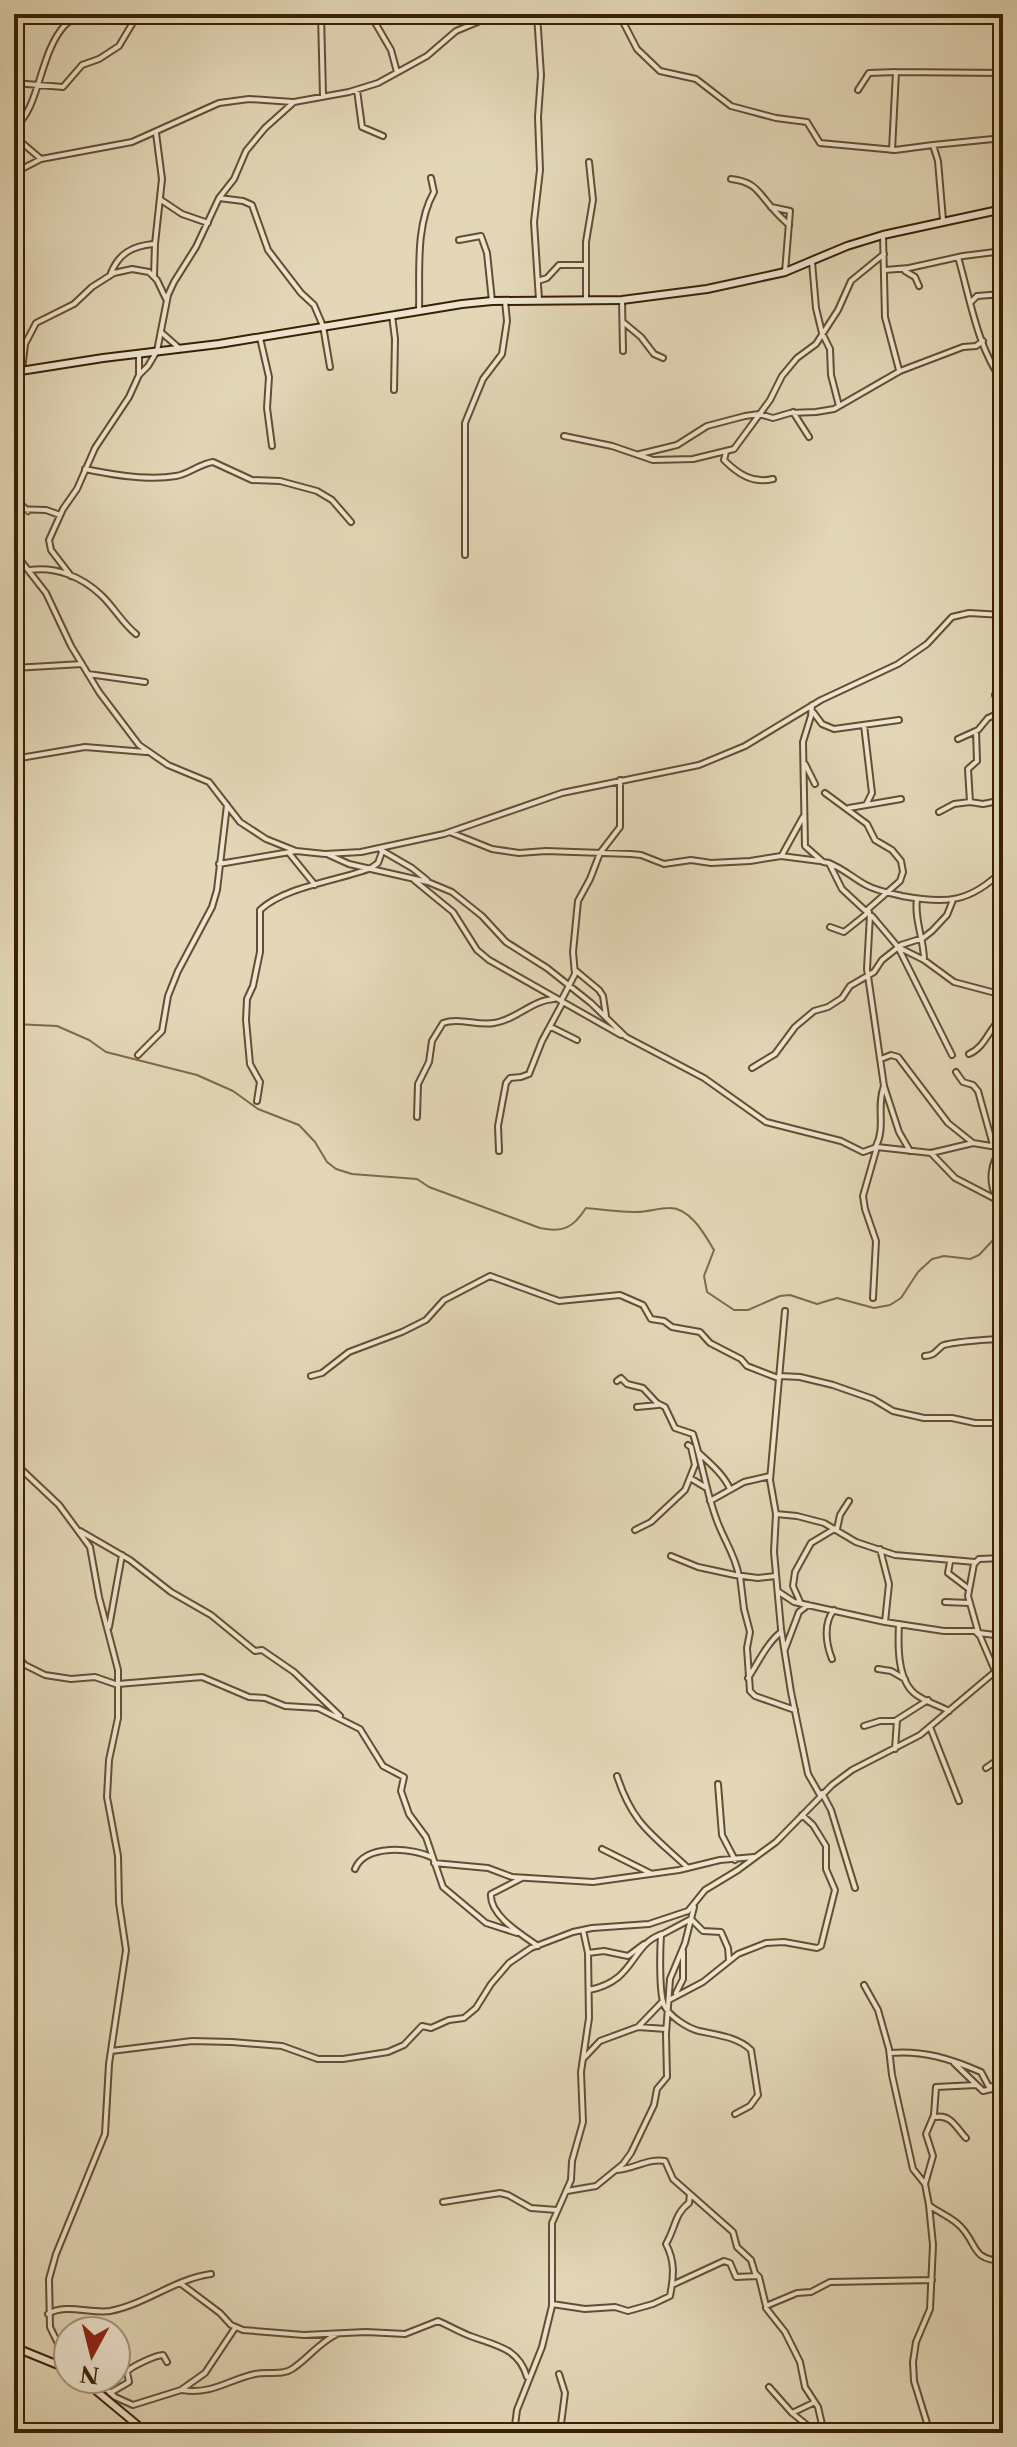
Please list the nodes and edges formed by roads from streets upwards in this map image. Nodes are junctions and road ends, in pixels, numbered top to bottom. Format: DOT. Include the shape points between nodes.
graph roads {
  1 [pos="88,14"];
  2 [pos="138,14"];
  3 [pos="321,14"];
  4 [pos="370,14"];
  5 [pos="505,14"];
  6 [pos="537,14"];
  7 [pos="619,14"];
  8 [pos="397,72"];
  9 [pos="896,72"];
  10 [pos="1003,73"];
  11 [pos="14,83"];
  12 [pos="37,84"];
  13 [pos="357,90"];
  14 [pos="858,90"];
  15 [pos="323,96"];
  16 [pos="294,102"];
  17 [pos="14,128"];
  18 [pos="156,133"];
  19 [pos="14,136"];
  20 [pos="383,136"];
  21 [pos="1003,138"];
  22 [pos="933,145"];
  23 [pos="892,150"];
  24 [pos="41,159"];
  25 [pos="589,162"];
  26 [pos="14,173"];
  27 [pos="431,178"];
  28 [pos="731,179"];
  29 [pos="219,198"];
  30 [pos="161,200"];
  31 [pos="771,207"];
  32 [pos="1003,209"];
  33 [pos="943,220"];
  34 [pos="208,223"];
  35 [pos="789,225"];
  36 [pos="883,235"];
  37 [pos="459,240"];
  38 [pos="155,244"];
  39 [pos="1003,251"];
  40 [pos="884,254"];
  41 [pos="958,257"];
  42 [pos="812,262"];
  43 [pos="585,265"];
  44 [pos="885,270"];
  45 [pos="900,270"];
  46 [pos="785,272"];
  47 [pos="111,275"];
  48 [pos="154,276"];
  49 [pos="538,281"];
  50 [pos="919,286"];
  51 [pos="1003,294"];
  52 [pos="539,300"];
  53 [pos="622,300"];
  54 [pos="167,301"];
  55 [pos="492,301"];
  56 [pos="505,301"];
  57 [pos="586,301"];
  58 [pos="970,304"];
  59 [pos="419,311"];
  60 [pos="392,315"];
  61 [pos="623,322"];
  62 [pos="323,326"];
  63 [pos="162,333"];
  64 [pos="822,333"];
  65 [pos="260,338"];
  66 [pos="983,341"];
  67 [pos="181,349"];
  68 [pos="157,351"];
  69 [pos="623,351"];
  70 [pos="139,353"];
  71 [pos="663,358"];
  72 [pos="330,367"];
  73 [pos="18,371"];
  74 [pos="900,371"];
  75 [pos="139,375"];
  76 [pos="1003,382"];
  77 [pos="394,390"];
  78 [pos="839,406"];
  79 [pos="793,412"];
  80 [pos="759,414"];
  81 [pos="564,436"];
  82 [pos="809,437"];
  83 [pos="272,446"];
  84 [pos="726,452"];
  85 [pos="637,455"];
  86 [pos="85,469"];
  87 [pos="773,479"];
  88 [pos="14,498"];
  89 [pos="14,509"];
  90 [pos="28,511"];
  91 [pos="60,515"];
  92 [pos="351,522"];
  93 [pos="14,552"];
  94 [pos="465,555"];
  95 [pos="30,570"];
  96 [pos="71,576"];
  97 [pos="1003,615"];
  98 [pos="136,634"];
  99 [pos="82,664"];
  100 [pos="14,668"];
  101 [pos="87,674"];
  102 [pos="145,682"];
  103 [pos="995,695"];
  104 [pos="1003,695"];
  105 [pos="812,708"];
  106 [pos="995,715"];
  107 [pos="899,720"];
  108 [pos="864,725"];
  109 [pos="976,731"];
  110 [pos="958,739"];
  111 [pos="147,752"];
  112 [pos="14,759"];
  113 [pos="803,762"];
  114 [pos="621,780"];
  115 [pos="815,784"];
  116 [pos="825,793"];
  117 [pos="901,799"];
  118 [pos="1003,800"];
  119 [pos="970,802"];
  120 [pos="227,805"];
  121 [pos="866,805"];
  122 [pos="846,808"];
  123 [pos="939,812"];
  124 [pos="804,815"];
  125 [pos="450,832"];
  126 [pos="805,846"];
  127 [pos="381,850"];
  128 [pos="296,851"];
  129 [pos="289,853"];
  130 [pos="600,853"];
  131 [pos="327,854"];
  132 [pos="781,856"];
  133 [pos="804,860"];
  134 [pos="826,862"];
  135 [pos="219,864"];
  136 [pos="371,868"];
  137 [pos="1003,870"];
  138 [pos="412,878"];
  139 [pos="428,882"];
  140 [pos="315,885"];
  141 [pos="887,893"];
  142 [pos="917,899"];
  143 [pos="953,900"];
  144 [pos="869,912"];
  145 [pos="830,927"];
  146 [pos="923,938"];
  147 [pos="898,947"];
  148 [pos="924,960"];
  149 [pos="575,970"];
  150 [pos="868,973"];
  151 [pos="571,986"];
  152 [pos="1003,995"];
  153 [pos="560,1001"];
  154 [pos="1003,1017"];
  155 [pos="606,1018"];
  156 [pos="551,1027"];
  157 [pos="626,1037"];
  158 [pos="577,1040"];
  159 [pos="969,1054"];
  160 [pos="138,1055"];
  161 [pos="952,1055"];
  162 [pos="881,1059"];
  163 [pos="752,1068"];
  164 [pos="956,1072"];
  165 [pos="884,1086"];
  166 [pos="257,1101"];
  167 [pos="417,1117"];
  168 [pos="973,1143"];
  169 [pos="993,1145"];
  170 [pos="876,1148"];
  171 [pos="1003,1148"];
  172 [pos="499,1151"];
  173 [pos="910,1151"];
  174 [pos="931,1153"];
  175 [pos="1001,1202"];
  176 [pos="873,1298"];
  177 [pos="785,1311"];
  178 [pos="1003,1339"];
  179 [pos="925,1356"];
  180 [pos="311,1376"];
  181 [pos="779,1377"];
  182 [pos="617,1381"];
  183 [pos="660,1405"];
  184 [pos="637,1407"];
  185 [pos="1003,1423"];
  186 [pos="688,1445"];
  187 [pos="699,1453"];
  188 [pos="14,1458"];
  189 [pos="770,1476"];
  190 [pos="690,1478"];
  191 [pos="706,1487"];
  192 [pos="730,1489"];
  193 [pos="710,1501"];
  194 [pos="849,1501"];
  195 [pos="776,1514"];
  196 [pos="837,1529"];
  197 [pos="78,1530"];
  198 [pos="635,1530"];
  199 [pos="880,1549"];
  200 [pos="122,1555"];
  201 [pos="671,1556"];
  202 [pos="1003,1558"];
  203 [pos="950,1561"];
  204 [pos="975,1562"];
  205 [pos="740,1576"];
  206 [pos="776,1576"];
  207 [pos="969,1589"];
  208 [pos="778,1590"];
  209 [pos="945,1602"];
  210 [pos="969,1603"];
  211 [pos="801,1604"];
  212 [pos="808,1605"];
  213 [pos="834,1610"];
  214 [pos="885,1622"];
  215 [pos="899,1624"];
  216 [pos="109,1629"];
  217 [pos="781,1632"];
  218 [pos="979,1634"];
  219 [pos="1003,1636"];
  220 [pos="785,1652"];
  221 [pos="14,1653"];
  222 [pos="832,1659"];
  223 [pos="1003,1666"];
  224 [pos="878,1669"];
  225 [pos="995,1671"];
  226 [pos="748,1678"];
  227 [pos="905,1679"];
  228 [pos="118,1685"];
  229 [pos="928,1700"];
  230 [pos="795,1710"];
  231 [pos="949,1711"];
  232 [pos="898,1719"];
  233 [pos="346,1722"];
  234 [pos="864,1726"];
  235 [pos="930,1727"];
  236 [pos="895,1749"];
  237 [pos="1003,1756"];
  238 [pos="986,1768"];
  239 [pos="617,1776"];
  240 [pos="718,1784"];
  241 [pos="821,1794"];
  242 [pos="959,1801"];
  243 [pos="802,1815"];
  244 [pos="602,1849"];
  245 [pos="758,1856"];
  246 [pos="433,1860"];
  247 [pos="735,1860"];
  248 [pos="688,1868"];
  249 [pos="355,1869"];
  250 [pos="652,1874"];
  251 [pos="522,1878"];
  252 [pos="855,1888"];
  253 [pos="694,1905"];
  254 [pos="691,1919"];
  255 [pos="583,1930"];
  256 [pos="517,1933"];
  257 [pos="662,1934"];
  258 [pos="647,1944"];
  259 [pos="538,1946"];
  260 [pos="682,1949"];
  261 [pos="588,1953"];
  262 [pos="729,1960"];
  263 [pos="864,1985"];
  264 [pos="589,1990"];
  265 [pos="669,1999"];
  266 [pos="667,2010"];
  267 [pos="638,2027"];
  268 [pos="666,2029"];
  269 [pos="111,2051"];
  270 [pos="890,2053"];
  271 [pos="582,2061"];
  272 [pos="953,2061"];
  273 [pos="1003,2083"];
  274 [pos="976,2085"];
  275 [pos="996,2086"];
  276 [pos="735,2114"];
  277 [pos="933,2118"];
  278 [pos="966,2138"];
  279 [pos="617,2170"];
  280 [pos="925,2184"];
  281 [pos="567,2191"];
  282 [pos="690,2194"];
  283 [pos="443,2202"];
  284 [pos="929,2205"];
  285 [pos="557,2210"];
  286 [pos="1003,2261"];
  287 [pos="211,2274"];
  288 [pos="757,2276"];
  289 [pos="932,2280"];
  290 [pos="180,2283"];
  291 [pos="672,2285"];
  292 [pos="552,2304"];
  293 [pos="766,2306"];
  294 [pos="48,2314"];
  295 [pos="235,2328"];
  296 [pos="52,2331"];
  297 [pos="339,2333"];
  298 [pos="14,2347"];
  299 [pos="52,2361"];
  300 [pos="167,2362"];
  301 [pos="132,2367"];
  302 [pos="559,2374"];
  303 [pos="528,2379"];
  304 [pos="769,2387"];
  305 [pos="181,2390"];
  306 [pos="101,2395"];
  307 [pos="113,2395"];
  308 [pos="815,2403"];
  309 [pos="792,2413"];
  310 [pos="1003,2425"];
  311 [pos="147,2433"];
  312 [pos="514,2433"];
  313 [pos="545,2433"];
  314 [pos="817,2433"];
  315 [pos="824,2433"];
  316 [pos="930,2433"];
  317 [pos="985,2433"];
  1 -- 12 [label="street" via="62,28"];
  2 -- 12 [label="street" via="119,46 82,65 63,87"];
  3 -- 15 [label="street"];
  4 -- 8 [label="street"];
  5 -- 8 [label="street" via="456,31"];
  6 -- 49 [label="street"];
  7 -- 23 [label="street" via="637,49 660,71 696,79 731,106 807,122 820,143"];
  8 -- 13 [label="street"];
  9 -- 10 [label="street"];
  9 -- 14 [label="street" via="869,73"];
  9 -- 23 [label="street"];
  11 -- 12 [label="street"];
  12 -- 17 [label="street"];
  13 -- 15 [label="street"];
  13 -- 20 [label="street" via="362,127"];
  15 -- 16 [label="street"];
  16 -- 18 [label="street" via="219,103"];
  16 -- 29 [label="street" via="249,146"];
  18 -- 24 [label="street" via="114,147"];
  18 -- 30 [label="street"];
  19 -- 24 [label="street"];
  21 -- 22 [label="street"];
  22 -- 23 [label="street"];
  22 -- 33 [label="street"];
  24 -- 26 [label="street"];
  25 -- 43 [label="street" via="593,200"];
  27 -- 59 [label="street" via="434,192 427,201 420,256"];
  28 -- 31 [label="street" via="757,188"];
  29 -- 34 [label="street"];
  29 -- 62 [label="street" via="252,205 268,250 314,305"];
  30 -- 34 [label="street"];
  30 -- 38 [label="street"];
  31 -- 35 [label="street"];
  31 -- 35 [label="street" via="789,210"];
  32 -- 33 [label="street"];
  33 -- 36 [label="street"];
  34 -- 54 [label="street"];
  35 -- 46 [label="street"];
  36 -- 40 [label="street"];
  36 -- 42 [label="street"];
  37 -- 55 [label="street" via="481,236"];
  38 -- 47 [label="street" via="123,254"];
  38 -- 48 [label="street"];
  39 -- 41 [label="street"];
  40 -- 44 [label="street"];
  40 -- 64 [label="street" via="851,281"];
  41 -- 45 [label="street"];
  41 -- 58 [label="street"];
  42 -- 46 [label="street"];
  42 -- 64 [label="street"];
  43 -- 49 [label="street" via="559,265"];
  43 -- 57 [label="street"];
  44 -- 45 [label="street"];
  44 -- 74 [label="street" via="885,317"];
  45 -- 50 [label="street" via="914,275"];
  46 -- 53 [label="street"];
  47 -- 48 [label="street" via="132,269"];
  47 -- 73 [label="street" via="74,304 36,323"];
  48 -- 54 [label="street"];
  49 -- 52 [label="street"];
  51 -- 58 [label="street" via="977,296"];
  52 -- 56 [label="street"];
  52 -- 57 [label="street"];
  53 -- 57 [label="street"];
  53 -- 61 [label="street"];
  54 -- 63 [label="street"];
  55 -- 56 [label="street"];
  55 -- 59 [label="street"];
  56 -- 94 [label="street" via="502,354 483,379 465,423"];
  58 -- 66 [label="street"];
  59 -- 60 [label="street"];
  60 -- 62 [label="street"];
  60 -- 77 [label="street"];
  61 -- 69 [label="street"];
  61 -- 71 [label="street"];
  62 -- 65 [label="street"];
  62 -- 72 [label="street"];
  63 -- 67 [label="street"];
  63 -- 68 [label="street"];
  64 -- 78 [label="street" via="830,349"];
  64 -- 80 [label="street" via="782,376"];
  65 -- 67 [label="street"];
  65 -- 83 [label="street" via="269,377"];
  66 -- 74 [label="street"];
  66 -- 76 [label="street"];
  67 -- 68 [label="street"];
  68 -- 70 [label="street"];
  68 -- 75 [label="street"];
  70 -- 73 [label="street"];
  70 -- 75 [label="street"];
  74 -- 78 [label="street"];
  75 -- 86 [label="street"];
  78 -- 79 [label="street"];
  79 -- 80 [label="street" via="773,418"];
  79 -- 82 [label="street"];
  80 -- 84 [label="street" via="741,444"];
  80 -- 85 [label="street" via="707,426 677,445"];
  81 -- 85 [label="street"];
  84 -- 85 [label="street" via="672,461"];
  84 -- 87 [label="street" via="724,460 737,473 760,481"];
  86 -- 91 [label="street"];
  86 -- 92 [label="street" via="164,477 213,462 252,480 317,491"];
  88 -- 90 [label="street"];
  89 -- 90 [label="street"];
  90 -- 91 [label="street"];
  91 -- 96 [label="street" via="48,543"];
  93 -- 95 [label="street"];
  95 -- 96 [label="street" via="48,568"];
  95 -- 99 [label="street"];
  96 -- 98 [label="street" via="101,594"];
  97 -- 105 [label="street" via="952,617 909,658"];
  99 -- 100 [label="street"];
  99 -- 101 [label="street"];
  101 -- 102 [label="street"];
  101 -- 111 [label="street"];
  103 -- 104 [label="street"];
  105 -- 108 [label="street" via="827,727"];
  105 -- 113 [label="street"];
  105 -- 114 [label="street" via="705,763"];
  106 -- 109 [label="street"];
  107 -- 108 [label="street"];
  108 -- 121 [label="street" via="872,793"];
  109 -- 110 [label="street"];
  109 -- 119 [label="street" via="977,761 967,773"];
  111 -- 112 [label="street" via="85,747"];
  111 -- 120 [label="street" via="209,782"];
  113 -- 115 [label="street"];
  113 -- 124 [label="street"];
  114 -- 125 [label="street" via="562,793"];
  114 -- 130 [label="street" via="620,827"];
  116 -- 122 [label="street"];
  117 -- 121 [label="street"];
  118 -- 119 [label="street"];
  119 -- 123 [label="street"];
  120 -- 128 [label="street" via="246,826"];
  120 -- 135 [label="street"];
  121 -- 122 [label="street"];
  122 -- 141 [label="street" via="901,861 902,876"];
  124 -- 126 [label="street"];
  124 -- 132 [label="street"];
  125 -- 127 [label="street"];
  125 -- 130 [label="street" via="492,849 519,853"];
  126 -- 133 [label="street"];
  126 -- 134 [label="street"];
  127 -- 131 [label="street"];
  127 -- 136 [label="street"];
  127 -- 139 [label="street"];
  128 -- 129 [label="street"];
  128 -- 131 [label="street"];
  129 -- 135 [label="street"];
  129 -- 140 [label="street"];
  130 -- 132 [label="street" via="641,855 664,864"];
  130 -- 149 [label="street" via="578,901"];
  131 -- 136 [label="street"];
  132 -- 133 [label="street"];
  133 -- 134 [label="street"];
  134 -- 141 [label="street"];
  134 -- 144 [label="street" via="842,889"];
  135 -- 160 [label="street" via="212,907 178,971 162,1031"];
  136 -- 138 [label="street"];
  136 -- 140 [label="street"];
  137 -- 143 [label="street" via="976,892"];
  138 -- 139 [label="street"];
  138 -- 153 [label="street" via="453,912 482,954"];
  139 -- 151 [label="street" via="459,896 506,942"];
  140 -- 166 [label="street" via="269,904 259,914 260,952 246,1020 250,1064 260,1082"];
  141 -- 142 [label="street"];
  141 -- 144 [label="street"];
  142 -- 143 [label="street"];
  142 -- 146 [label="street"];
  143 -- 146 [label="street" via="947,915"];
  144 -- 145 [label="street" via="844,932"];
  144 -- 147 [label="street"];
  144 -- 150 [label="street"];
  146 -- 147 [label="street"];
  146 -- 148 [label="street"];
  147 -- 148 [label="street"];
  147 -- 150 [label="street"];
  147 -- 161 [label="street"];
  148 -- 152 [label="street" via="954,982"];
  149 -- 151 [label="street"];
  149 -- 155 [label="street" via="601,994"];
  150 -- 162 [label="street"];
  150 -- 163 [label="street" via="842,998 814,1011 775,1054"];
  151 -- 153 [label="street"];
  151 -- 155 [label="street"];
  153 -- 156 [label="street"];
  153 -- 157 [label="street"];
  153 -- 167 [label="street" via="546,1000 494,1023 443,1023 418,1084"];
  154 -- 159 [label="street"];
  155 -- 157 [label="street"];
  156 -- 158 [label="street"];
  156 -- 172 [label="street" via="529,1074 506,1083"];
  157 -- 170 [label="street" via="704,1078 766,1122 841,1141 863,1152"];
  162 -- 165 [label="street"];
  162 -- 168 [label="street" via="898,1057 950,1125"];
  164 -- 169 [label="street" via="978,1091"];
  165 -- 170 [label="street"];
  165 -- 173 [label="street"];
  168 -- 169 [label="street"];
  168 -- 174 [label="street"];
  169 -- 171 [label="street"];
  170 -- 173 [label="street"];
  170 -- 176 [label="street" via="863,1196 876,1237"];
  171 -- 175 [label="street" via="992,1166 992,1184"];
  173 -- 174 [label="street"];
  174 -- 175 [label="street" via="955,1178"];
  177 -- 181 [label="street"];
  178 -- 179 [label="street" via="946,1345"];
  180 -- 181 [label="street" via="349,1352 418,1324 444,1300 492,1276 559,1301 620,1295 643,1305 651,1319 698,1332 747,1366"];
  181 -- 185 [label="street" via="833,1385 890,1410 924,1418"];
  181 -- 189 [label="street"];
  182 -- 183 [label="street" via="643,1388"];
  183 -- 184 [label="street"];
  183 -- 187 [label="street" via="675,1428 693,1434"];
  186 -- 190 [label="street" via="695,1462"];
  187 -- 191 [label="street"];
  187 -- 192 [label="street"];
  188 -- 197 [label="street"];
  189 -- 192 [label="street"];
  189 -- 195 [label="street"];
  190 -- 191 [label="street"];
  190 -- 198 [label="street" via="675,1501"];
  191 -- 193 [label="street"];
  192 -- 193 [label="street"];
  193 -- 205 [label="street"];
  194 -- 196 [label="street"];
  195 -- 196 [label="street" via="805,1517"];
  195 -- 206 [label="street"];
  196 -- 199 [label="street"];
  196 -- 211 [label="street" via="811,1543 795,1572 793,1586"];
  197 -- 200 [label="street"];
  197 -- 216 [label="street" via="90,1547"];
  199 -- 203 [label="street" via="901,1557"];
  199 -- 214 [label="street" via="889,1584"];
  200 -- 216 [label="street"];
  200 -- 233 [label="street" via="254,1650 294,1672"];
  201 -- 205 [label="street"];
  202 -- 204 [label="street"];
  203 -- 204 [label="street"];
  203 -- 207 [label="street" via="948,1573"];
  204 -- 207 [label="street"];
  205 -- 206 [label="street"];
  205 -- 226 [label="street" via="750,1632"];
  206 -- 208 [label="street"];
  207 -- 210 [label="street"];
  208 -- 211 [label="street"];
  208 -- 217 [label="street"];
  209 -- 210 [label="street"];
  210 -- 218 [label="street"];
  211 -- 212 [label="street"];
  212 -- 213 [label="street"];
  212 -- 220 [label="street" via="799,1612"];
  213 -- 214 [label="street"];
  213 -- 222 [label="street" via="825,1641"];
  214 -- 215 [label="street"];
  215 -- 218 [label="street"];
  215 -- 227 [label="street"];
  216 -- 228 [label="street"];
  217 -- 220 [label="street"];
  217 -- 226 [label="street"];
  218 -- 219 [label="street"];
  218 -- 225 [label="street"];
  220 -- 230 [label="street"];
  221 -- 228 [label="street" via="45,1675 95,1677"];
  223 -- 225 [label="street"];
  224 -- 227 [label="street"];
  225 -- 231 [label="street"];
  226 -- 230 [label="street" via="755,1696"];
  227 -- 229 [label="street" via="911,1690"];
  228 -- 233 [label="street" via="202,1677 246,1696 310,1706"];
  228 -- 269 [label="street" via="107,1797 126,1950"];
  229 -- 231 [label="street"];
  229 -- 232 [label="street"];
  230 -- 241 [label="street" via="808,1774"];
  231 -- 235 [label="street"];
  232 -- 234 [label="street"];
  232 -- 236 [label="street"];
  233 -- 246 [label="street" via="365,1734 386,1770 404,1777 401,1793"];
  235 -- 236 [label="street"];
  235 -- 242 [label="street"];
  236 -- 241 [label="street" via="852,1770"];
  237 -- 238 [label="street"];
  239 -- 248 [label="street" via="635,1818"];
  240 -- 247 [label="street" via="722,1835"];
  241 -- 243 [label="street"];
  241 -- 252 [label="street"];
  243 -- 245 [label="street"];
  243 -- 262 [label="street" via="826,1846 827,1873 835,1890 821,1946 774,1941"];
  244 -- 250 [label="street"];
  245 -- 247 [label="street"];
  245 -- 253 [label="street" via="705,1890"];
  246 -- 249 [label="street" via="416,1852 385,1849 359,1860"];
  246 -- 251 [label="street"];
  246 -- 256 [label="street" via="443,1887 474,1915"];
  247 -- 248 [label="street"];
  248 -- 250 [label="street"];
  250 -- 251 [label="street" via="593,1882"];
  251 -- 256 [label="street" via="491,1894 492,1907"];
  253 -- 254 [label="street"];
  253 -- 255 [label="street" via="649,1924"];
  254 -- 257 [label="street"];
  254 -- 260 [label="street"];
  254 -- 262 [label="street" via="703,1931 721,1932"];
  255 -- 259 [label="street"];
  255 -- 261 [label="street"];
  256 -- 259 [label="street"];
  257 -- 258 [label="street"];
  257 -- 265 [label="street" via="660,1956"];
  258 -- 261 [label="street" via="628,1956"];
  258 -- 264 [label="street" via="615,1981"];
  259 -- 269 [label="street" via="509,1963 464,2018 422,2026 404,2045 388,2052 318,2059 282,2046 192,2041"];
  260 -- 265 [label="street" via="670,1979"];
  260 -- 265 [label="street" via="683,1979"];
  261 -- 264 [label="street"];
  262 -- 265 [label="street"];
  263 -- 270 [label="street" via="874,1999"];
  264 -- 271 [label="street"];
  265 -- 266 [label="street"];
  265 -- 267 [label="street"];
  266 -- 268 [label="street"];
  266 -- 276 [label="street" via="692,2029 726,2036 751,2050 758,2095"];
  267 -- 268 [label="street"];
  267 -- 271 [label="street" via="600,2041"];
  268 -- 279 [label="street" via="667,2077 631,2153"];
  269 -- 294 [label="street" via="105,2134 56,2254"];
  270 -- 272 [label="street"];
  270 -- 280 [label="street" via="913,2169"];
  271 -- 281 [label="street" via="583,2122"];
  272 -- 274 [label="street"];
  272 -- 275 [label="street" via="981,2072 989,2087"];
  273 -- 275 [label="street"];
  274 -- 275 [label="street" via="985,2092"];
  274 -- 277 [label="street" via="936,2087"];
  277 -- 278 [label="street" via="945,2117"];
  277 -- 280 [label="street" via="926,2134 933,2156"];
  279 -- 281 [label="street" via="592,2188"];
  279 -- 282 [label="street" via="665,2161 673,2179"];
  280 -- 284 [label="street"];
  281 -- 285 [label="street"];
  282 -- 288 [label="street" via="731,2230"];
  282 -- 291 [label="street" via="666,2244 672,2255"];
  283 -- 285 [label="street" via="500,2193 531,2208"];
  284 -- 286 [label="street" via="963,2229 979,2255"];
  284 -- 289 [label="street"];
  285 -- 292 [label="street" via="552,2223"];
  287 -- 290 [label="street"];
  288 -- 291 [label="street" via="736,2277 724,2261"];
  288 -- 293 [label="street"];
  289 -- 293 [label="street" via="830,2282"];
  289 -- 316 [label="street" via="929,2316 913,2362"];
  290 -- 294 [label="street" via="127,2307"];
  290 -- 295 [label="street"];
  291 -- 292 [label="street" via="669,2298 633,2310"];
  292 -- 303 [label="street"];
  293 -- 308 [label="street" via="785,2332"];
  294 -- 296 [label="street"];
  295 -- 297 [label="street"];
  295 -- 305 [label="street" via="205,2373"];
  297 -- 303 [label="street" via="411,2334 438,2321 503,2347 521,2361"];
  297 -- 305 [label="street" via="284,2373"];
  298 -- 299 [label="street"];
  300 -- 301 [label="street" via="158,2354"];
  302 -- 313 [label="street" via="565,2393 561,2424"];
  303 -- 312 [label="street"];
  304 -- 309 [label="street"];
  305 -- 307 [label="street" via="137,2405"];
  306 -- 311 [label="street"];
  308 -- 309 [label="street"];
  308 -- 315 [label="street"];
  309 -- 314 [label="street"];
  310 -- 317 [label="street"];
}
